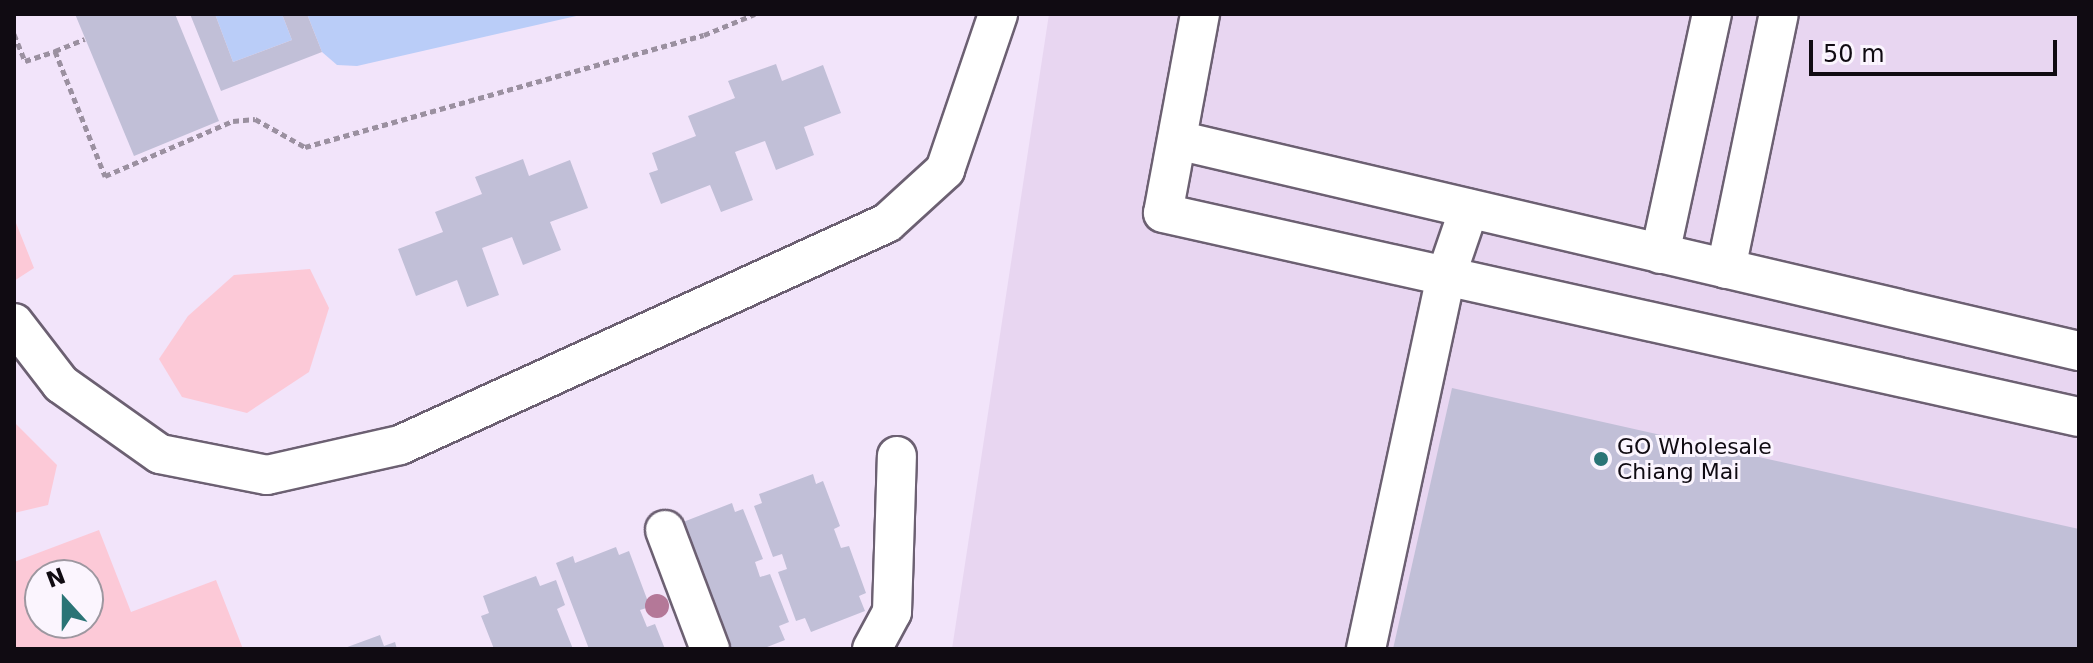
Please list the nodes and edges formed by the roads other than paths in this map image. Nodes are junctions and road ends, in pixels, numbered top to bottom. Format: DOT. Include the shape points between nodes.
graph roads {
  1 [pos="998,14"];
  2 [pos="1200,14"];
  3 [pos="1712,14"];
  4 [pos="1779,14"];
  5 [pos="1177,140"];
  6 [pos="1469,209"];
  7 [pos="1660,254"];
  8 [pos="1726,269"];
  9 [pos="1446,276"];
  10 [pos="14,323"];
  11 [pos="2079,351"];
  12 [pos="2079,417"];
  13 [pos="897,456"];
  14 [pos="665,530"];
  15 [pos="710,649"];
  16 [pos="872,649"];
  17 [pos="1366,649"];
  1 -- 10 [label="street" via="945,170 887,223 400,445 267,475 160,454 61,384"];
  2 -- 5 [label="street"];
  3 -- 7 [label="street"];
  4 -- 8 [label="street"];
  5 -- 6 [label="street"];
  5 -- 9 [label="street" via="1163,213"];
  6 -- 7 [label="street"];
  6 -- 9 [label="street"];
  7 -- 8 [label="street"];
  8 -- 11 [label="street"];
  9 -- 12 [label="street"];
  9 -- 17 [label="street"];
  13 -- 16 [label="street" via="892,612"];
  14 -- 15 [label="street"];
}
